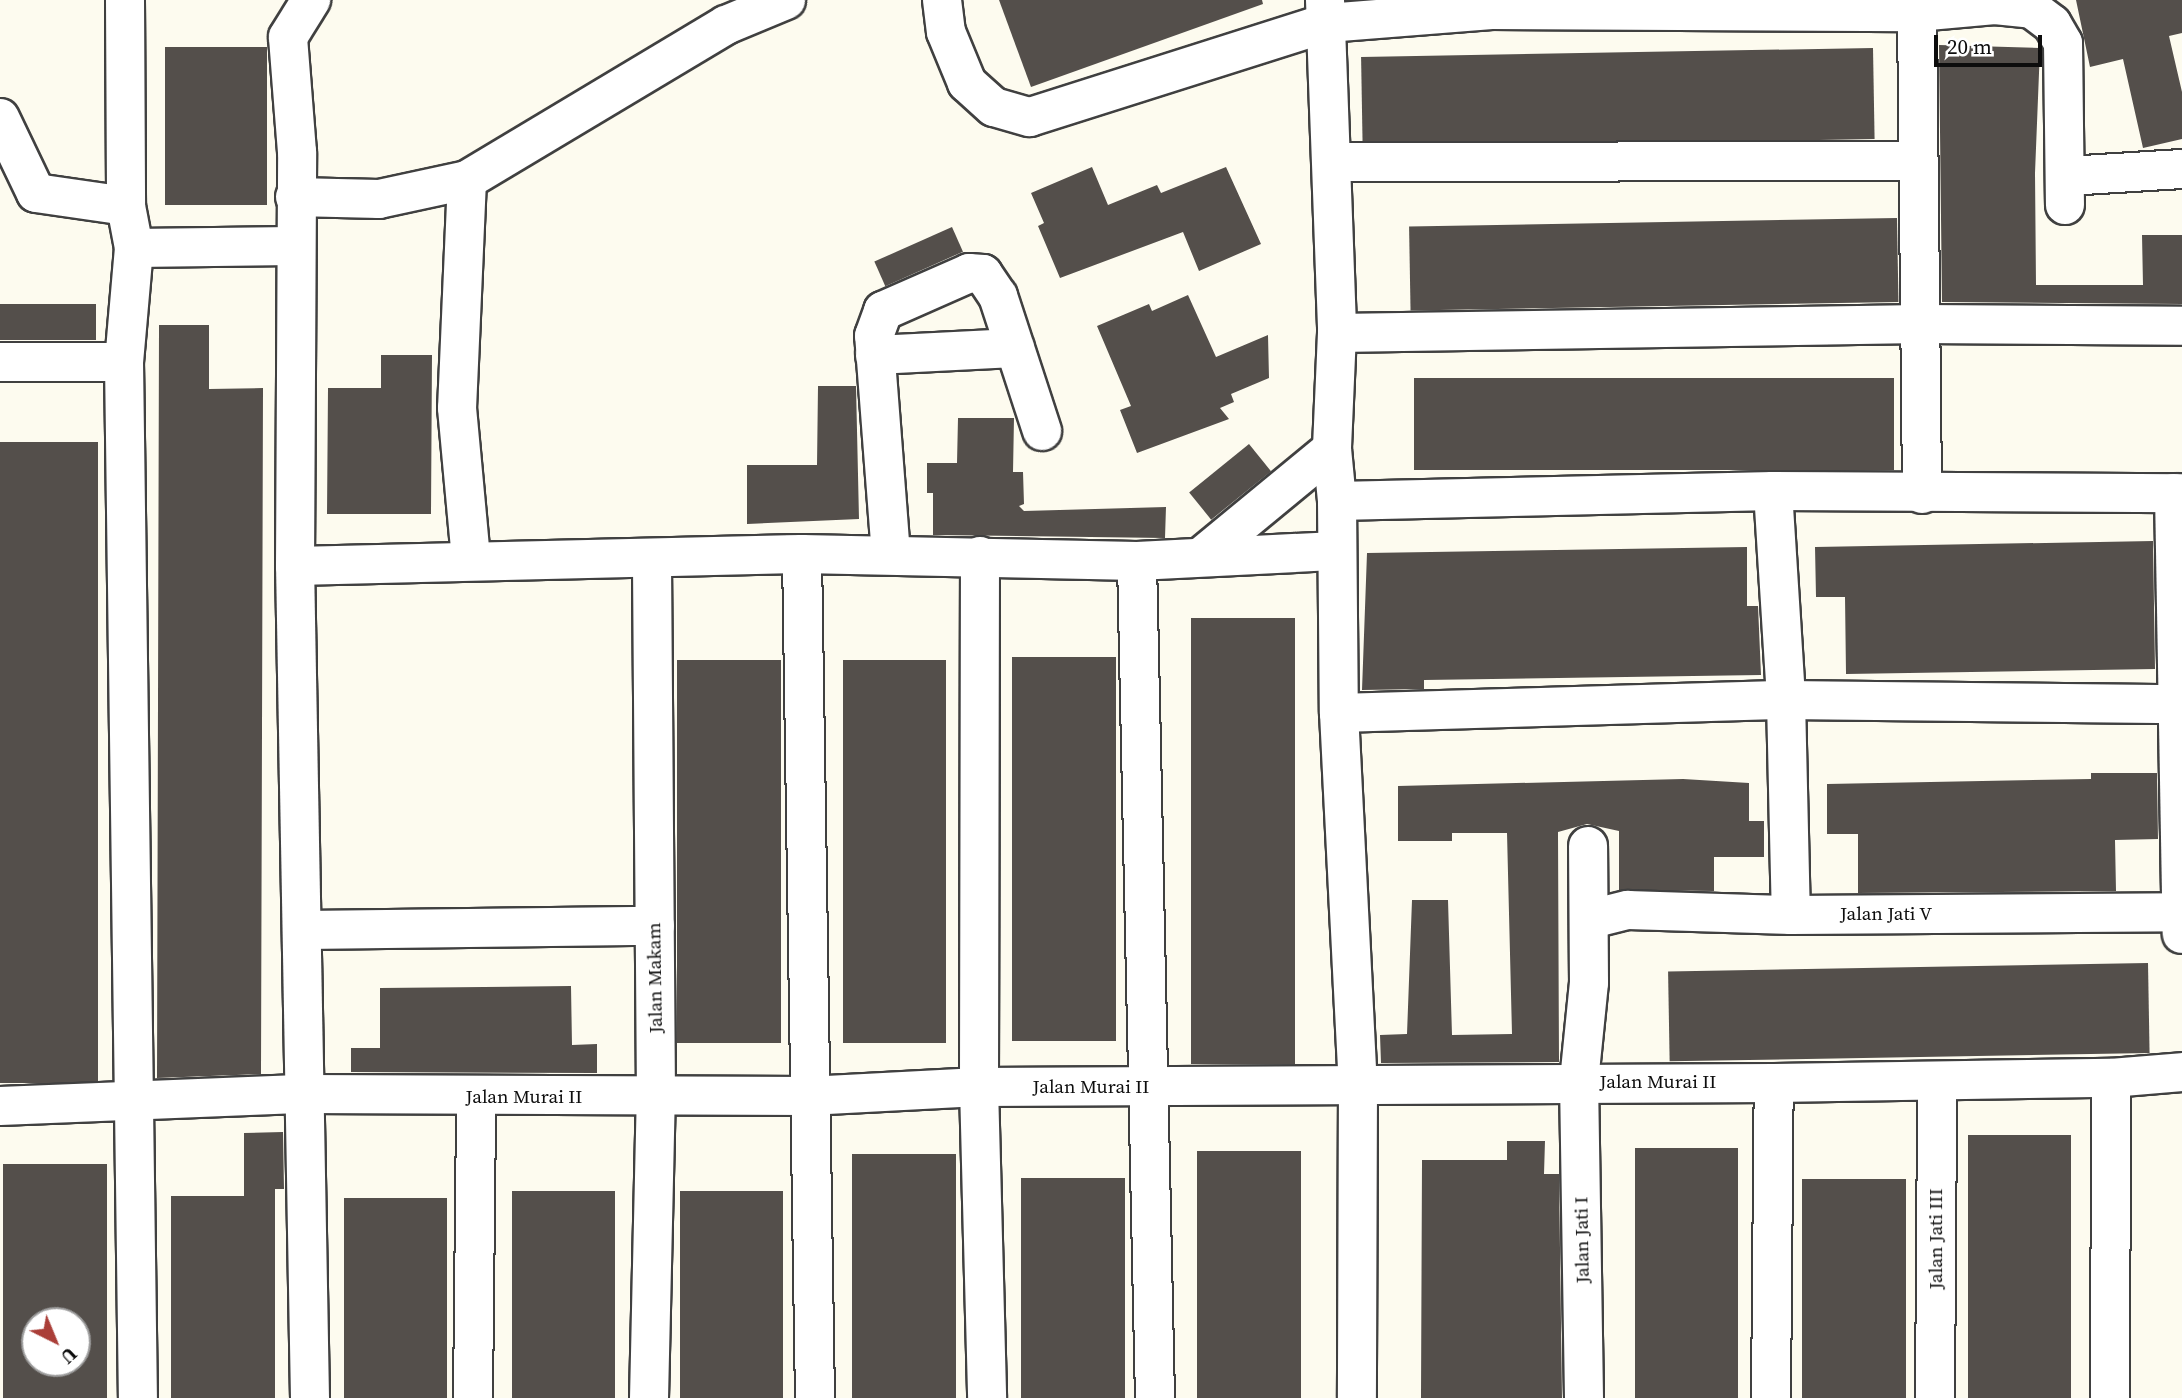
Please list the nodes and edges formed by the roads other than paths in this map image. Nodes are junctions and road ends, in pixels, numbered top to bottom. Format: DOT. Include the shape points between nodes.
graph roads {
  1 [pos="125,0"];
  2 [pos="311,0"];
  3 [pos="786,0"];
  4 [pos="942,0"];
  5 [pos="1995,2"];
  6 [pos="1491,5"];
  7 [pos="1657,5"];
  8 [pos="1823,5"];
  9 [pos="1326,11"];
  10 [pos="1917,12"];
  11 [pos="0,118"];
  12 [pos="1916,161"];
  13 [pos="1332,162"];
  14 [pos="2182,169"];
  15 [pos="467,180"];
  16 [pos="295,197"];
  17 [pos="126,205"];
  18 [pos="294,246"];
  19 [pos="134,248"];
  20 [pos="1921,324"];
  21 [pos="2182,326"];
  22 [pos="1337,332"];
  23 [pos="1015,348"];
  24 [pos="875,355"];
  25 [pos="0,362"];
  26 [pos="124,362"];
  27 [pos="1042,431"];
  28 [pos="1332,449"];
  29 [pos="1773,491"];
  30 [pos="2178,493"];
  31 [pos="1922,494"];
  32 [pos="1337,501"];
  33 [pos="1337,551"];
  34 [pos="802,554"];
  35 [pos="891,555"];
  36 [pos="980,556"];
  37 [pos="1202,556"];
  38 [pos="652,558"];
  39 [pos="471,559"];
  40 [pos="1137,561"];
  41 [pos="295,566"];
  42 [pos="1786,700"];
  43 [pos="2179,704"];
  44 [pos="1339,713"];
  45 [pos="1588,846"];
  46 [pos="1791,915"];
  47 [pos="1591,919"];
  48 [pos="2182,919"];
  49 [pos="655,926"];
  50 [pos="303,930"];
  51 [pos="2182,1072"];
  52 [pos="2112,1078"];
  53 [pos="1579,1081"];
  54 [pos="1937,1081"];
  55 [pos="1774,1083"];
  56 [pos="1358,1085"];
  57 [pos="979,1087"];
  58 [pos="1148,1088"];
  59 [pos="305,1094"];
  60 [pos="808,1096"];
  61 [pos="476,1097"];
  62 [pos="656,1097"];
  63 [pos="135,1102"];
  64 [pos="0,1106"];
  65 [pos="138,1398"];
  66 [pos="310,1398"];
  67 [pos="473,1398"];
  68 [pos="649,1398"];
  69 [pos="815,1398"];
  70 [pos="987,1398"];
  71 [pos="1155,1398"];
  72 [pos="1357,1398"];
  73 [pos="1584,1398"];
  74 [pos="1771,1398"];
  75 [pos="1935,1398"];
  76 [pos="2110,1398"];
  1 -- 17 [label="street"];
  2 -- 16 [label="street" via="288,37"];
  3 -- 15 [label="street" via="726,25"];
  4 -- 9 [label="street" via="946,32 967,83 994,107 1030,117"];
  5 -- 10 [label="street"];
  5 -- 14 [label="street" via="2032,9 2052,24 2063,43 2066,191"];
  6 -- 7 [label="street"];
  6 -- 9 [label="street"];
  7 -- 8 [label="street"];
  8 -- 10 [label="street"];
  9 -- 13 [label="street"];
  10 -- 12 [label="street"];
  11 -- 17 [label="street" via="36,192"];
  12 -- 13 [label="street"];
  12 -- 20 [label="street"];
  13 -- 22 [label="street"];
  15 -- 16 [label="street" via="379,199"];
  15 -- 39 [label="street" via="457,408"];
  16 -- 18 [label="street"];
  17 -- 19 [label="street"];
  18 -- 19 [label="street"];
  18 -- 41 [label="street"];
  19 -- 26 [label="street"];
  20 -- 21 [label="street"];
  20 -- 22 [label="street"];
  20 -- 31 [label="street"];
  22 -- 28 [label="street"];
  23 -- 24 [label="street"];
  23 -- 24 [label="street" via="998,296 984,274 974,272 883,311 874,336"];
  23 -- 27 [label="street"];
  24 -- 35 [label="street"];
  25 -- 26 [label="street"];
  26 -- 63 [label="street"];
  28 -- 32 [label="street"];
  28 -- 37 [label="street"];
  29 -- 31 [label="street"];
  29 -- 32 [label="street"];
  29 -- 42 [label="street"];
  30 -- 31 [label="street"];
  30 -- 43 [label="street"];
  32 -- 33 [label="street"];
  33 -- 37 [label="street"];
  33 -- 44 [label="street"];
  34 -- 35 [label="street"];
  34 -- 38 [label="street"];
  34 -- 60 [label="street"];
  35 -- 36 [label="street"];
  36 -- 40 [label="street"];
  36 -- 57 [label="street"];
  37 -- 40 [label="street"];
  38 -- 39 [label="street"];
  38 -- 49 [label="street, Jalan Makam"];
  39 -- 41 [label="street"];
  40 -- 58 [label="street"];
  41 -- 50 [label="street"];
  42 -- 43 [label="street"];
  42 -- 44 [label="street"];
  42 -- 46 [label="street"];
  43 -- 48 [label="street"];
  44 -- 56 [label="street"];
  45 -- 47 [label="street, Jalan Jati I"];
  46 -- 47 [label="street, Jalan Jati V" via="1628,910"];
  46 -- 48 [label="street, Jalan Jati V"];
  47 -- 53 [label="street, Jalan Jati I"];
  49 -- 50 [label="street"];
  49 -- 62 [label="street, Jalan Makam"];
  50 -- 59 [label="street"];
  51 -- 52 [label="street, Jalan Murai II"];
  52 -- 54 [label="street, Jalan Murai II"];
  52 -- 76 [label="street"];
  53 -- 55 [label="street, Jalan Murai II"];
  53 -- 56 [label="street, Jalan Murai II"];
  53 -- 73 [label="street, Jalan Jati I"];
  54 -- 55 [label="street, Jalan Murai II"];
  54 -- 75 [label="street, Jalan Jati III"];
  55 -- 74 [label="street"];
  56 -- 58 [label="street, Jalan Murai II"];
  56 -- 72 [label="street"];
  57 -- 58 [label="street, Jalan Murai II"];
  57 -- 60 [label="street, Jalan Murai II"];
  57 -- 70 [label="street"];
  58 -- 71 [label="street"];
  59 -- 61 [label="street, Jalan Murai II"];
  59 -- 63 [label="street, Jalan Murai II"];
  59 -- 66 [label="street"];
  60 -- 62 [label="street, Jalan Murai II"];
  60 -- 69 [label="street"];
  61 -- 62 [label="street, Jalan Murai II"];
  61 -- 67 [label="street"];
  62 -- 68 [label="street, Jalan Makam"];
  63 -- 64 [label="street, Jalan Murai II"];
  63 -- 65 [label="street"];
}
